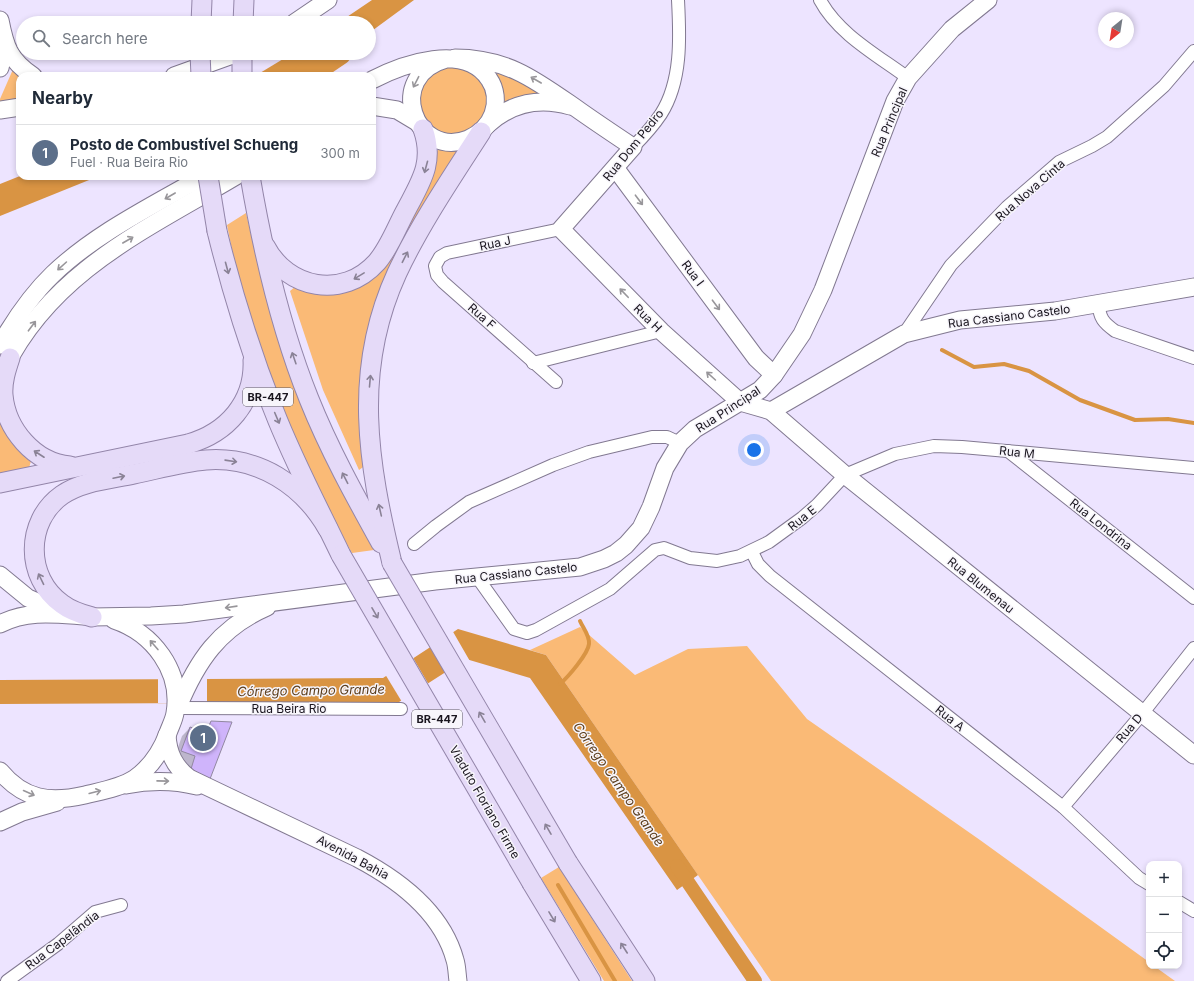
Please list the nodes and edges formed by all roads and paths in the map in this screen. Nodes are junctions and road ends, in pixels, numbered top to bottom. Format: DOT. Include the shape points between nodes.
graph roads {
  1 [pos="202,0"];
  2 [pos="244,0"];
  3 [pos="328,0"];
  4 [pos="678,0"];
  5 [pos="820,0"];
  6 [pos="988,0"];
  7 [pos="201,16"];
  8 [pos="243,16"];
  9 [pos="304,16"];
  10 [pos="0,20"];
  11 [pos="5,45"];
  12 [pos="1194,51"];
  13 [pos="450,59"];
  14 [pos="200,60"];
  15 [pos="219,60"];
  16 [pos="242,60"];
  17 [pos="0,68"];
  18 [pos="28,72"];
  19 [pos="185,72"];
  20 [pos="201,72"];
  21 [pos="242,72"];
  22 [pos="376,78"];
  23 [pos="908,78"];
  24 [pos="376,107"];
  25 [pos="16,108"];
  26 [pos="0,110"];
  27 [pos="579,111"];
  28 [pos="420,126"];
  29 [pos="484,129"];
  30 [pos="633,147"];
  31 [pos="616,169"];
  32 [pos="197,180"];
  33 [pos="209,180"];
  34 [pos="229,180"];
  35 [pos="251,180"];
  36 [pos="561,229"];
  37 [pos="261,238"];
  38 [pos="435,266"];
  39 [pos="1194,287"];
  40 [pos="1099,304"];
  41 [pos="661,331"];
  42 [pos="904,334"];
  43 [pos="252,351"];
  44 [pos="5,352"];
  45 [pos="1194,358"];
  46 [pos="533,363"];
  47 [pos="774,375"];
  48 [pos="0,379"];
  49 [pos="556,382"];
  50 [pos="740,402"];
  51 [pos="771,411"];
  52 [pos="680,443"];
  53 [pos="1008,451"];
  54 [pos="76,466"];
  55 [pos="1194,468"];
  56 [pos="845,475"];
  57 [pos="0,483"];
  58 [pos="328,529"];
  59 [pos="414,544"];
  60 [pos="752,552"];
  61 [pos="388,553"];
  62 [pos="0,575"];
  63 [pos="477,577"];
  64 [pos="1194,598"];
  65 [pos="284,601"];
  66 [pos="69,615"];
  67 [pos="92,617"];
  68 [pos="0,624"];
  69 [pos="1194,648"];
  70 [pos="177,707"];
  71 [pos="401,709"];
  72 [pos="1142,714"];
  73 [pos="167,735"];
  74 [pos="1194,755"];
  75 [pos="0,771"];
  76 [pos="124,785"];
  77 [pos="221,793"];
  78 [pos="65,800"];
  79 [pos="1063,807"];
  80 [pos="0,822"];
  81 [pos="1146,882"];
  82 [pos="1182,904"];
  83 [pos="121,905"];
  84 [pos="1194,911"];
  85 [pos="7,981"];
  86 [pos="458,981"];
  87 [pos="591,981"];
  88 [pos="645,981"];
  1 -- 7 [label="main road"];
  2 -- 8 [label="main road"];
  3 -- 9 [label="main road"];
  4 -- 30 [label="street, Rua Dom Pedro" via="678,59 671,94 661,113"];
  5 -- 23 [label="street" via="826,12 840,27"];
  6 -- 23 [label="main road, Rua Principal" via="952,29"];
  10 -- 11 [label="main road"];
  11 -- 17 [label="main road"];
  11 -- 18 [label="main road" via="18,64"];
  12 -- 42 [label="street, Rua Nova Cinta" via="1164,86 1107,137 1059,162 1008,207 951,265"];
  13 -- 22 [label="main road" via="410,64"];
  27 -- 13 [label="main road, one-way" via="543,84 511,68 485,60"];
  13 -- 28 [label="main road, one-way" via="429,66 413,87 411,105"];
  13 -- 29 [label="main road" via="472,63 480,68 491,82 495,100 493,113"];
  14 -- 20 [label="main road, bridge"];
  15 -- 19 [label="main road"];
  16 -- 21 [label="main road"];
  23 -- 47 [label="main road, Rua Principal" via="896,102 813,314"];
  24 -- 28 [label="main road" via="397,110"];
  25 -- 26 [label="main road"];
  27 -- 29 [label="main road" via="558,103 536,102 514,107 495,118"];
  27 -- 30 [label="main road"];
  28 -- 29 [label="main road" via="438,139 451,142 465,140"];
  28 -- 37 [label="main road, one-way" via="428,147 423,177 382,255 363,274 354,280 335,285 320,286 306,283 281,267"];
  61 -- 29 [label="main road, one-way" via="368,431 370,379 377,333 389,293 407,254"];
  30 -- 31 [label="main road, Rua Dom Pedro"];
  31 -- 36 [label="main road, Rua Dom Pedro"];
  31 -- 47 [label="main road, Rua I, one-way" via="756,358"];
  32 -- 44 [label="main road, one-way" via="107,232 69,259 23,308"];
  33 -- 43 [label="main road, BR-447, one-way, bridge" via="217,231"];
  44 -- 34 [label="main road, one-way" via="62,290 95,261"];
  35 -- 37 [label="main road, BR-447"];
  36 -- 38 [label="street, Rua J" via="447,253 440,257"];
  41 -- 36 [label="main road, Rua H, one-way"];
  61 -- 37 [label="main road, BR-447, one-way" via="348,483 309,398 278,310"];
  38 -- 46 [label="street, Rua F" via="443,282"];
  39 -- 40 [label="main road, Rua Cassiano Castelo"];
  40 -- 42 [label="main road, Rua Cassiano Castelo" via="960,320"];
  40 -- 45 [label="street" via="1099,315 1114,331"];
  41 -- 46 [label="street"];
  50 -- 41 [label="main road, Rua H, one-way"];
  42 -- 51 [label="main road, Rua Cassiano Castelo"];
  43 -- 54 [label="main road" via="253,374 247,395 236,415 220,431 188,444"];
  43 -- 58 [label="main road, BR-447, one-way" via="274,412"];
  44 -- 48 [label="main road"];
  54 -- 44 [label="main road, one-way" via="55,462 40,455 27,446 14,429 8,418 3,394"];
  46 -- 49 [label="street, Rua F"];
  47 -- 50 [label="main road, Rua Principal" via="760,390"];
  50 -- 51 [label="main road"];
  50 -- 52 [label="main road, Rua Principal" via="695,429"];
  51 -- 56 [label="main road, Rua Blumenau"];
  52 -- 59 [label="street" via="667,437 652,437 589,452 553,465 469,502"];
  52 -- 63 [label="main road, Rua Cassiano Castelo" via="664,468 642,528 616,553 604,560 580,567"];
  53 -- 55 [label="street, Rua M"];
  53 -- 56 [label="street, Rua M" via="934,446 895,454"];
  53 -- 64 [label="street, Rua Londrina"];
  54 -- 57 [label="main road"];
  56 -- 60 [label="street, Rua E" via="818,505"];
  56 -- 72 [label="main road, Rua Blumenau"];
  67 -- 58 [label="main road, one-way" via="70,610 53,597 41,580 33,550 37,529 46,510 62,495 81,486 193,462 232,461 260,468 287,482 311,503"];
  58 -- 87 [label="main road, Viaduto Floriano Firme / BR-447, one-way, bridge"];
  60 -- 63 [label="street, Rua E" via="717,561 690,558 664,548 654,550 610,589 527,633 518,632 511,625"];
  60 -- 79 [label="street, Rua A" via="758,564 770,576"];
  88 -- 61 [label="main road, BR-447, one-way, bridge" via="568,863"];
  62 -- 66 [label="main road" via="28,598"];
  63 -- 65 [label="main road, Rua Cassiano Castelo"];
  65 -- 67 [label="main road, Rua Cassiano Castelo, one-way" via="184,614"];
  65 -- 70 [label="main road, Rua Cassiano Castelo" via="247,617 226,632 207,652"];
  66 -- 67 [label="main road"];
  66 -- 68 [label="main road" via="32,614"];
  70 -- 67 [label="main road, one-way" via="173,679 162,655 146,637 125,623"];
  69 -- 72 [label="street, Rua D"];
  70 -- 71 [label="street, Rua Beira Rio"];
  70 -- 73 [label="main road, Rua Cassiano Castelo"];
  72 -- 74 [label="main road, Rua Blumenau"];
  72 -- 79 [label="street, Rua D"];
  73 -- 76 [label="main road, Rua Cassiano Castelo" via="153,761"];
  73 -- 77 [label="main road, Avenida Bahia" via="172,758 182,772"];
  75 -- 78 [label="main road, one-way" via="14,785 34,796"];
  76 -- 77 [label="main road, Avenida Bahia, one-way" via="153,781 170,782 199,786"];
  78 -- 76 [label="main road, one-way"];
  77 -- 86 [label="main road, Avenida Bahia" via="357,858 384,872 406,888 423,905 441,930 455,959"];
  78 -- 80 [label="main road" via="22,812"];
  79 -- 81 [label="street, Rua A"];
  82 -- 84 [label="street"];
  83 -- 85 [label="street, Rua Capelândia" via="95,912 58,944"];
}
